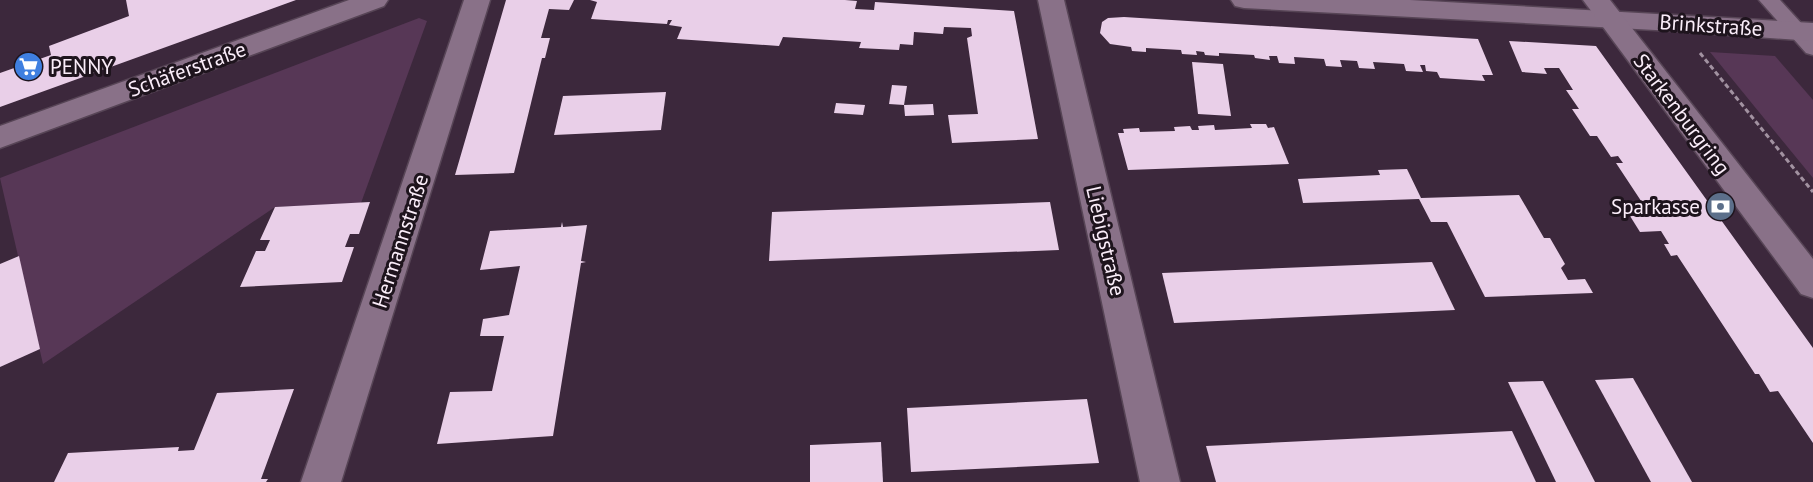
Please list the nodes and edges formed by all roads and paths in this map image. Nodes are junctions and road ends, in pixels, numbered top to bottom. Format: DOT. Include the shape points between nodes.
graph roads {
  1 [pos="375,0"];
  2 [pos="477,0"];
  3 [pos="1051,0"];
  4 [pos="1244,0"];
  5 [pos="1769,0"];
  6 [pos="1602,9"];
  7 [pos="1808,37"];
  8 [pos="1696,48"];
  9 [pos="0,137"];
  10 [pos="1813,192"];
  11 [pos="1813,284"];
  12 [pos="321,482"];
  13 [pos="1160,482"];
  1 -- 9 [label="street, Schäferstraße"];
  2 -- 12 [label="street, Hermannstraße"];
  3 -- 13 [label="street, Liebigstraße"];
  4 -- 6 [label="street, Brinkstraße"];
  5 -- 7 [label="lane"];
  6 -- 7 [label="street, Brinkstraße"];
  6 -- 11 [label="street, Starkenburgring"];
  8 -- 10 [label="path"];
}
